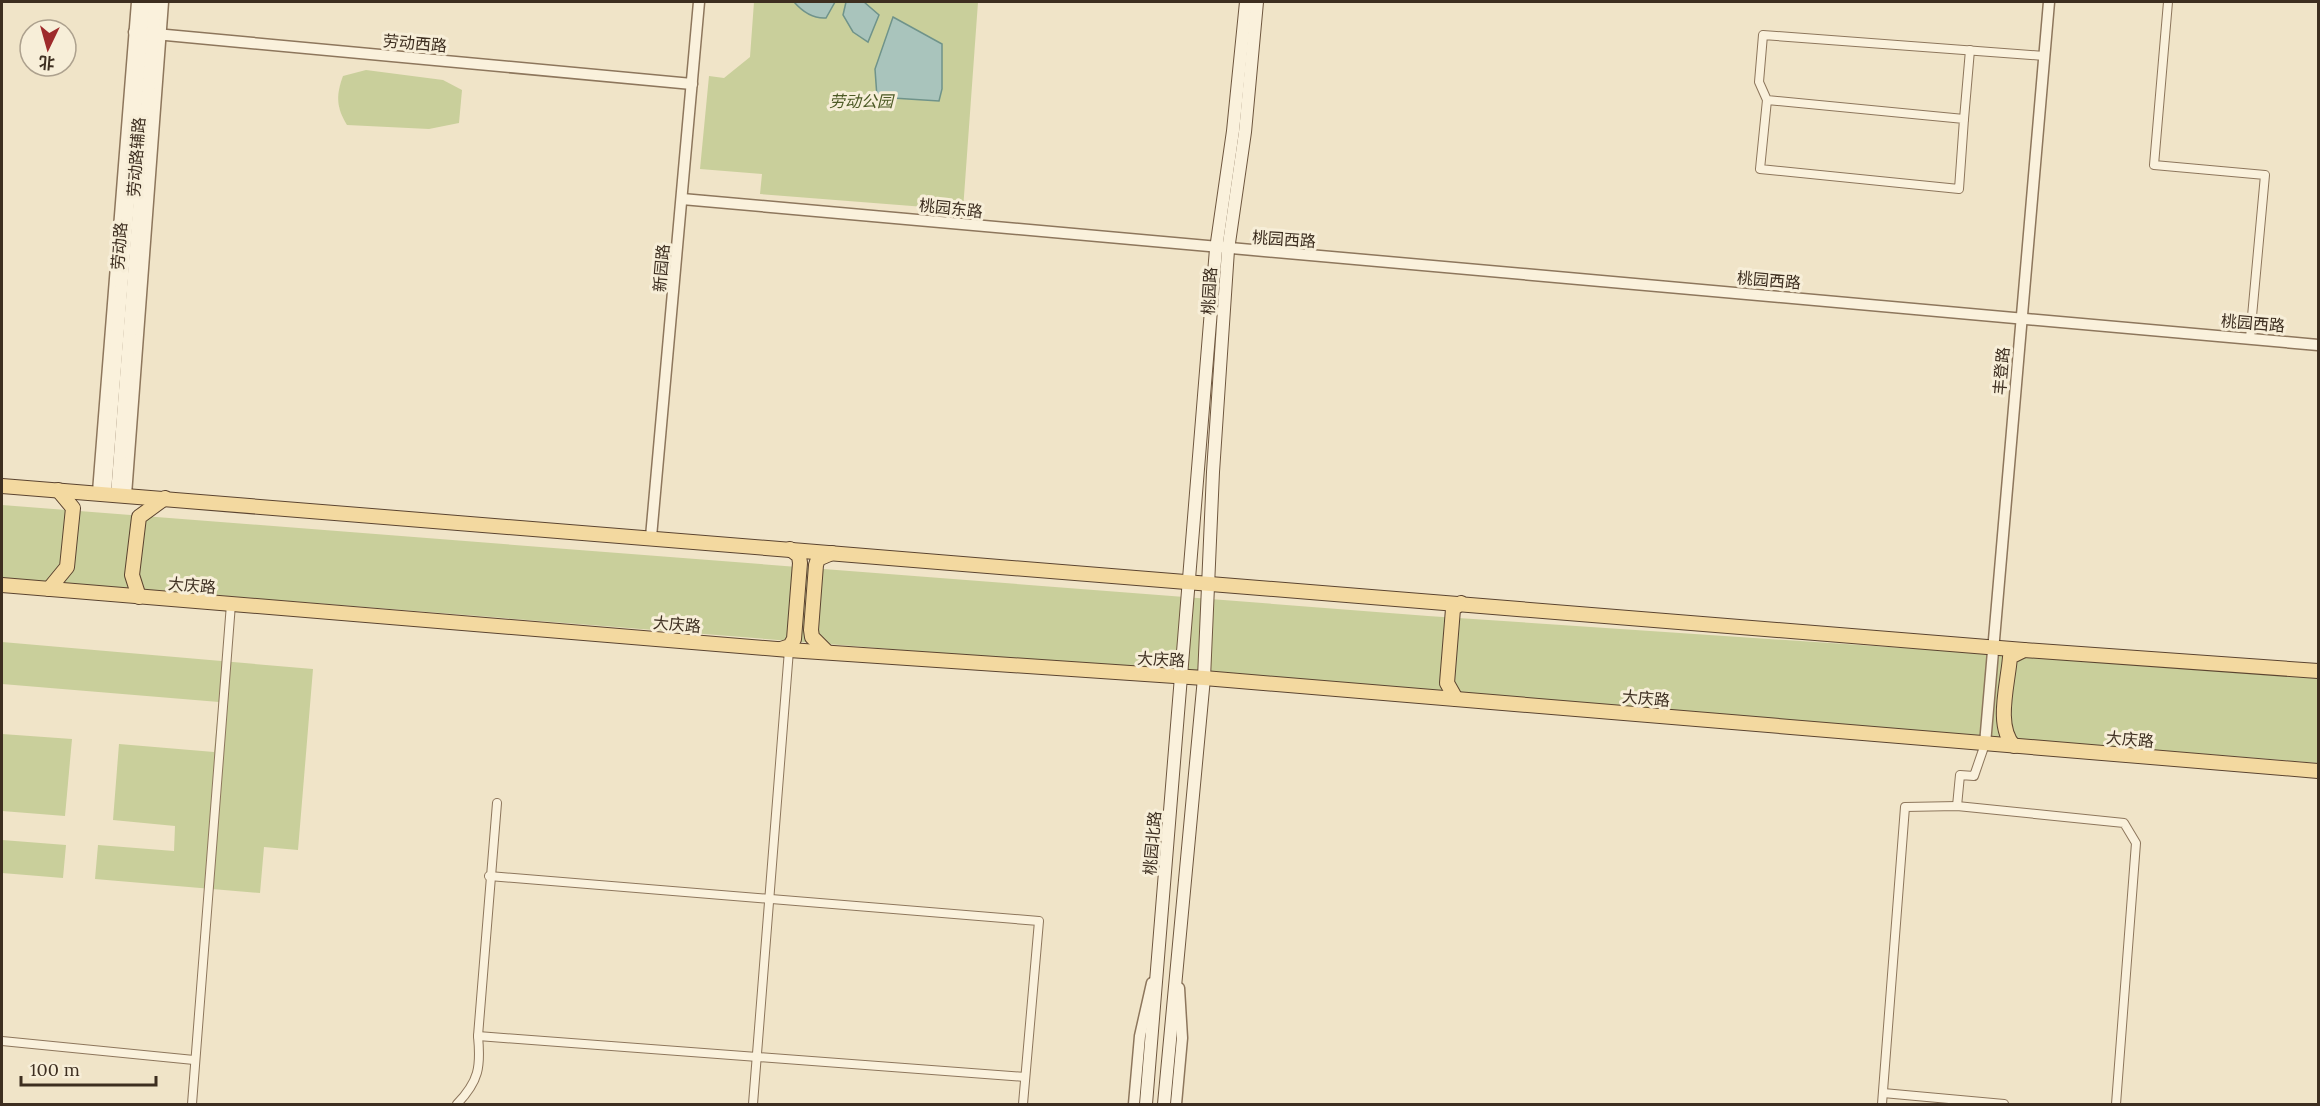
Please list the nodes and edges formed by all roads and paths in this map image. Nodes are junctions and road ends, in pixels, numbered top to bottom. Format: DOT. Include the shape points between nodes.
graph roads {
  1 [pos="137,2"];
  2 [pos="144,2"];
  3 [pos="155,2"];
  4 [pos="163,2"];
  5 [pos="699,2"];
  6 [pos="1246,2"];
  7 [pos="1257,2"];
  8 [pos="2049,2"];
  9 [pos="2168,2"];
  10 [pos="147,34"];
  11 [pos="1970,50"];
  12 [pos="2044,56"];
  13 [pos="692,84"];
  14 [pos="1767,100"];
  15 [pos="1964,119"];
  16 [pos="682,199"];
  17 [pos="1222,249"];
  18 [pos="2021,316"];
  19 [pos="2250,338"];
  20 [pos="2319,345"];
  21 [pos="2,486"];
  22 [pos="58,490"];
  23 [pos="112,493"];
  24 [pos="165,498"];
  25 [pos="651,537"];
  26 [pos="790,549"];
  27 [pos="834,552"];
  28 [pos="1190,583"];
  29 [pos="1206,584"];
  30 [pos="2,585"];
  31 [pos="49,589"];
  32 [pos="139,597"];
  33 [pos="1441,601"];
  34 [pos="1461,603"];
  35 [pos="231,604"];
  36 [pos="1994,646"];
  37 [pos="785,649"];
  38 [pos="2024,650"];
  39 [pos="827,652"];
  40 [pos="2319,671"];
  41 [pos="1183,678"];
  42 [pos="1204,678"];
  43 [pos="1433,696"];
  44 [pos="1456,699"];
  45 [pos="1987,744"];
  46 [pos="2014,746"];
  47 [pos="2319,771"];
  48 [pos="497,803"];
  49 [pos="1957,806"];
  50 [pos="489,876"];
  51 [pos="770,899"];
  52 [pos="1160,948"];
  53 [pos="1178,963"];
  54 [pos="478,1036"];
  55 [pos="2,1041"];
  56 [pos="757,1057"];
  57 [pos="194,1060"];
  58 [pos="1025,1077"];
  59 [pos="1883,1093"];
  60 [pos="192,1104"];
  61 [pos="457,1104"];
  62 [pos="753,1104"];
  63 [pos="1023,1104"];
  64 [pos="1134,1104"];
  65 [pos="1146,1104"];
  66 [pos="1164,1104"];
  67 [pos="1176,1104"];
  68 [pos="1882,1104"];
  69 [pos="2004,1104"];
  70 [pos="2116,1104"];
  1 -- 10 [label="street, 劳动路辅路"];
  2 -- 10 [label="main road, 劳动路"];
  3 -- 10 [label="main road, 劳动路"];
  4 -- 10 [label="street, 劳动路辅路"];
  5 -- 13 [label="street, 新园路"];
  6 -- 17 [label="main road, 桃园路"];
  7 -- 17 [label="main road, 桃园路" via="1245,132"];
  8 -- 12 [label="street, 丰登路"];
  9 -- 19 [label="street" via="2154,165 2265,175"];
  10 -- 13 [label="street, 劳动西路"];
  10 -- 23 [label="main road, 劳动路"];
  10 -- 23 [label="street, 劳动路辅路"];
  11 -- 12 [label="street"];
  11 -- 14 [label="street" via="1763,35 1759,82"];
  11 -- 15 [label="street"];
  12 -- 18 [label="street, 丰登路"];
  13 -- 16 [label="street, 新园路"];
  14 -- 15 [label="street"];
  14 -- 15 [label="street" via="1760,169 1959,189"];
  16 -- 17 [label="street, 桃园东路"];
  16 -- 25 [label="street, 新园路"];
  17 -- 18 [label="street, 桃园西路"];
  17 -- 28 [label="main road, 桃园路"];
  17 -- 29 [label="main road, 桃园路"];
  18 -- 19 [label="street, 桃园西路"];
  18 -- 36 [label="street, 丰登路"];
  19 -- 20 [label="street, 桃园西路"];
  21 -- 22 [label="main road"];
  22 -- 23 [label="main road"];
  22 -- 31 [label="main road" via="73,508 67,567"];
  23 -- 24 [label="main road"];
  24 -- 25 [label="main road"];
  24 -- 32 [label="main road" via="139,517 132,575"];
  25 -- 26 [label="main road"];
  26 -- 27 [label="main road"];
  26 -- 37 [label="main road" via="799,556 800,563 794,639"];
  27 -- 28 [label="main road"];
  27 -- 39 [label="main road" via="818,559 816,565 811,630 818,645"];
  28 -- 29 [label="main road"];
  28 -- 41 [label="main road, 桃园北路"];
  29 -- 33 [label="main road"];
  29 -- 42 [label="main road"];
  30 -- 31 [label="main road, 大庆路"];
  31 -- 32 [label="main road, 大庆路"];
  32 -- 35 [label="main road, 大庆路"];
  33 -- 34 [label="main road"];
  33 -- 43 [label="main road" via="1448,609 1442,684"];
  34 -- 36 [label="main road"];
  34 -- 44 [label="main road" via="1453,609 1447,683"];
  35 -- 37 [label="main road, 大庆路"];
  35 -- 57 [label="street"];
  36 -- 38 [label="main road"];
  36 -- 45 [label="main road" via="2005,657 1999,730 1995,740"];
  37 -- 39 [label="main road, 大庆路"];
  37 -- 51 [label="street"];
  38 -- 40 [label="main road"];
  38 -- 46 [label="main road" via="2010,657 2004,727"];
  39 -- 41 [label="main road, 大庆路"];
  41 -- 42 [label="main road, 大庆路"];
  41 -- 52 [label="main road, 桃园北路"];
  42 -- 43 [label="main road, 大庆路"];
  42 -- 53 [label="main road"];
  43 -- 44 [label="main road, 大庆路"];
  44 -- 45 [label="main road, 大庆路"];
  45 -- 46 [label="main road, 大庆路"];
  45 -- 49 [label="street" via="1974,776 1960,775"];
  46 -- 47 [label="main road, 大庆路"];
  48 -- 50 [label="street"];
  49 -- 59 [label="street" via="1905,807"];
  49 -- 70 [label="street" via="2124,824 2136,843"];
  50 -- 51 [label="street"];
  50 -- 54 [label="street"];
  51 -- 56 [label="street"];
  51 -- 58 [label="street" via="1039,921"];
  52 -- 64 [label="street" via="1140,1036"];
  52 -- 65 [label="main road, 桃园北路"];
  53 -- 66 [label="main road"];
  53 -- 67 [label="street" via="1182,1038"];
  54 -- 56 [label="street"];
  54 -- 61 [label="street" via="478,1074"];
  55 -- 57 [label="street"];
  56 -- 58 [label="street"];
  56 -- 62 [label="street"];
  57 -- 60 [label="street"];
  58 -- 63 [label="street"];
  59 -- 68 [label="street"];
  59 -- 69 [label="street"];
}
